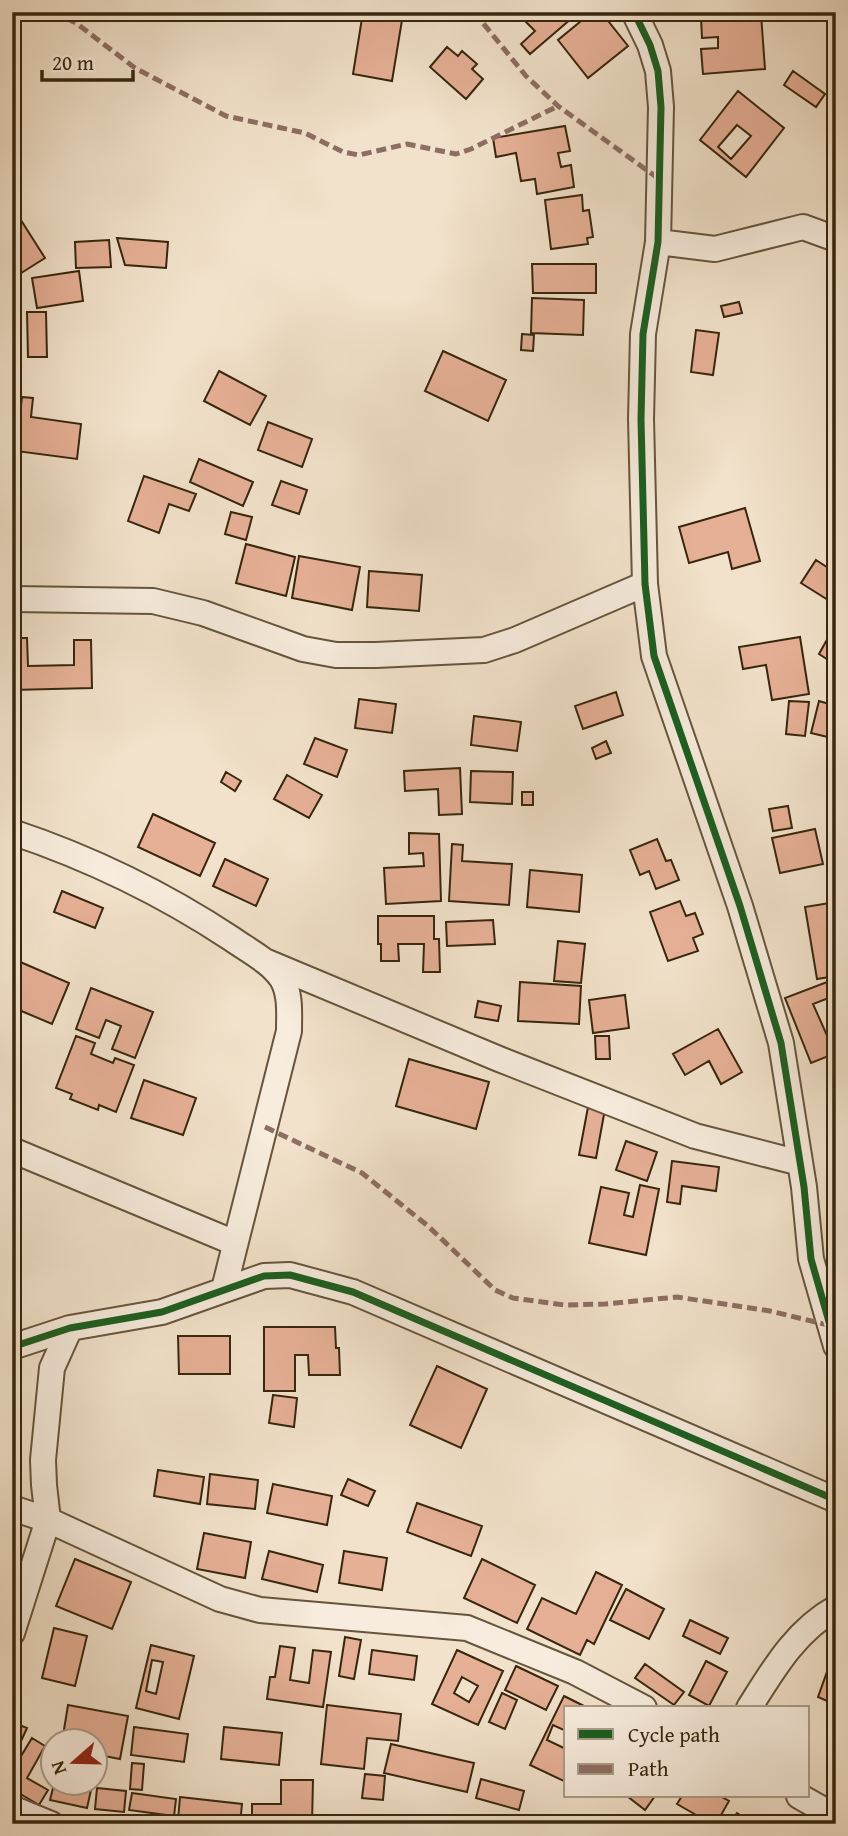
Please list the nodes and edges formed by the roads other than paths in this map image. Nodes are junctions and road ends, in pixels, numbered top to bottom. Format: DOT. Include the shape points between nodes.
graph roads {
  1 [pos="634,12"];
  2 [pos="836,239"];
  3 [pos="658,242"];
  4 [pos="645,584"];
  5 [pos="12,599"];
  6 [pos="12,832"];
  7 [pos="265,961"];
  8 [pos="12,1150"];
  9 [pos="800,1163"];
  10 [pos="235,1243"];
  11 [pos="224,1289"];
  12 [pos="70,1328"];
  13 [pos="835,1341"];
  14 [pos="12,1347"];
  15 [pos="836,1500"];
  16 [pos="12,1508"];
  17 [pos="48,1520"];
  18 [pos="836,1608"];
  19 [pos="12,1633"];
  20 [pos="640,1706"];
  21 [pos="750,1706"];
  22 [pos="803,1798"];
  23 [pos="12,1808"];
  24 [pos="836,1817"];
  25 [pos="51,1824"];
  1 -- 3 [label="street" via="658,71"];
  2 -- 3 [label="street" via="803,228 715,249"];
  3 -- 4 [label="street" via="643,334"];
  4 -- 5 [label="street" via="484,650 376,655 303,649 153,601"];
  4 -- 9 [label="street" via="654,656 740,906 781,1044"];
  6 -- 7 [label="street" via="110,870 199,917"];
  7 -- 9 [label="street" via="695,1136"];
  7 -- 10 [label="street" via="287,990 289,1031"];
  8 -- 10 [label="street"];
  9 -- 13 [label="street" via="811,1259"];
  10 -- 11 [label="street"];
  11 -- 12 [label="street" via="162,1312"];
  11 -- 15 [label="street" via="264,1276 290,1275 353,1292"];
  12 -- 14 [label="street"];
  12 -- 17 [label="street" via="52,1368 43,1460"];
  16 -- 17 [label="street"];
  17 -- 19 [label="street"];
  17 -- 20 [label="street" via="220,1600 260,1610 467,1628 575,1671"];
  18 -- 21 [label="street" via="781,1656"];
  22 -- 24 [label="street"];
  23 -- 25 [label="street"];
}
